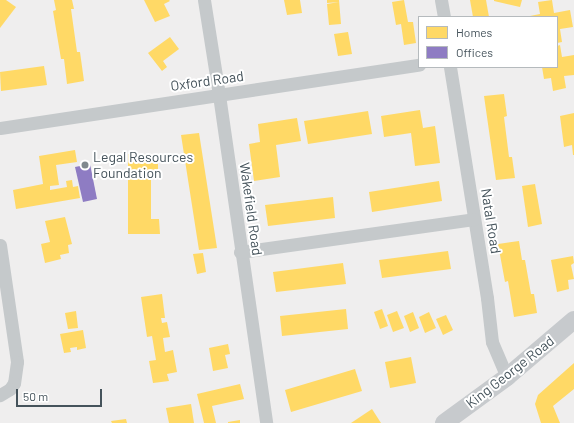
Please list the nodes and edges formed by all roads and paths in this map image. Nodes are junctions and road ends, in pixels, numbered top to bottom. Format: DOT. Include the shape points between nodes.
graph roads {
  1 [pos="204,0"];
  2 [pos="441,0"];
  3 [pos="444,16"];
  4 [pos="418,65"];
  5 [pos="450,68"];
  6 [pos="219,95"];
  7 [pos="0,128"];
  8 [pos="474,219"];
  9 [pos="0,245"];
  10 [pos="240,252"];
  11 [pos="574,320"];
  12 [pos="507,377"];
  13 [pos="0,394"];
  14 [pos="266,423"];
  15 [pos="444,423"];
  1 -- 6 [label="street, Wakefield Road"];
  2 -- 3 [label="street"];
  4 -- 6 [label="street, Oxford Road"];
  5 -- 8 [label="street, Natal Road"];
  6 -- 7 [label="street, Oxford Road"];
  6 -- 10 [label="street, Wakefield Road"];
  8 -- 10 [label="street"];
  8 -- 12 [label="street, Natal Road" via="492,342"];
  9 -- 13 [label="street" via="17,362 14,383 10,389"];
  10 -- 14 [label="street, Wakefield Road"];
  11 -- 12 [label="main road, King George Road"];
  12 -- 15 [label="main road, King George Road"];
}
